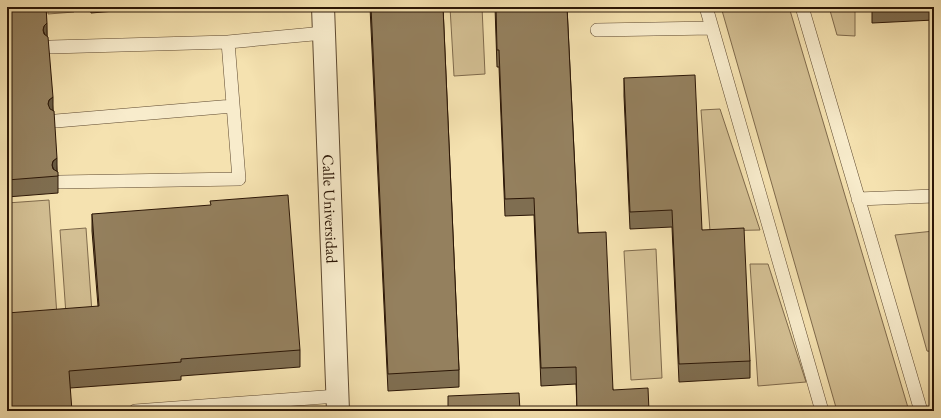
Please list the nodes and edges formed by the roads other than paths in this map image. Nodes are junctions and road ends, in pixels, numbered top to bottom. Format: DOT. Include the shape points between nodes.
graph roads {
  1 [pos="323,7"];
  2 [pos="706,7"];
  3 [pos="802,7"];
  4 [pos="712,28"];
  5 [pos="597,30"];
  6 [pos="324,33"];
  7 [pos="228,42"];
  8 [pos="51,47"];
  9 [pos="233,106"];
  10 [pos="56,121"];
  11 [pos="60,182"];
  12 [pos="934,196"];
  13 [pos="858,199"];
  14 [pos="337,404"];
  15 [pos="285,405"];
  16 [pos="135,411"];
  17 [pos="822,411"];
  18 [pos="921,411"];
  1 -- 6 [label="street, Calle Universidad"];
  2 -- 4 [label="lane"];
  3 -- 13 [label="lane"];
  4 -- 5 [label="lane"];
  4 -- 17 [label="lane"];
  6 -- 7 [label="lane"];
  6 -- 14 [label="street, Calle Universidad"];
  7 -- 8 [label="lane"];
  7 -- 9 [label="lane"];
  9 -- 10 [label="lane"];
  9 -- 11 [label="lane" via="240,179"];
  12 -- 13 [label="lane"];
  13 -- 18 [label="lane"];
  14 -- 15 [label="lane"];
  15 -- 16 [label="lane"];
}
